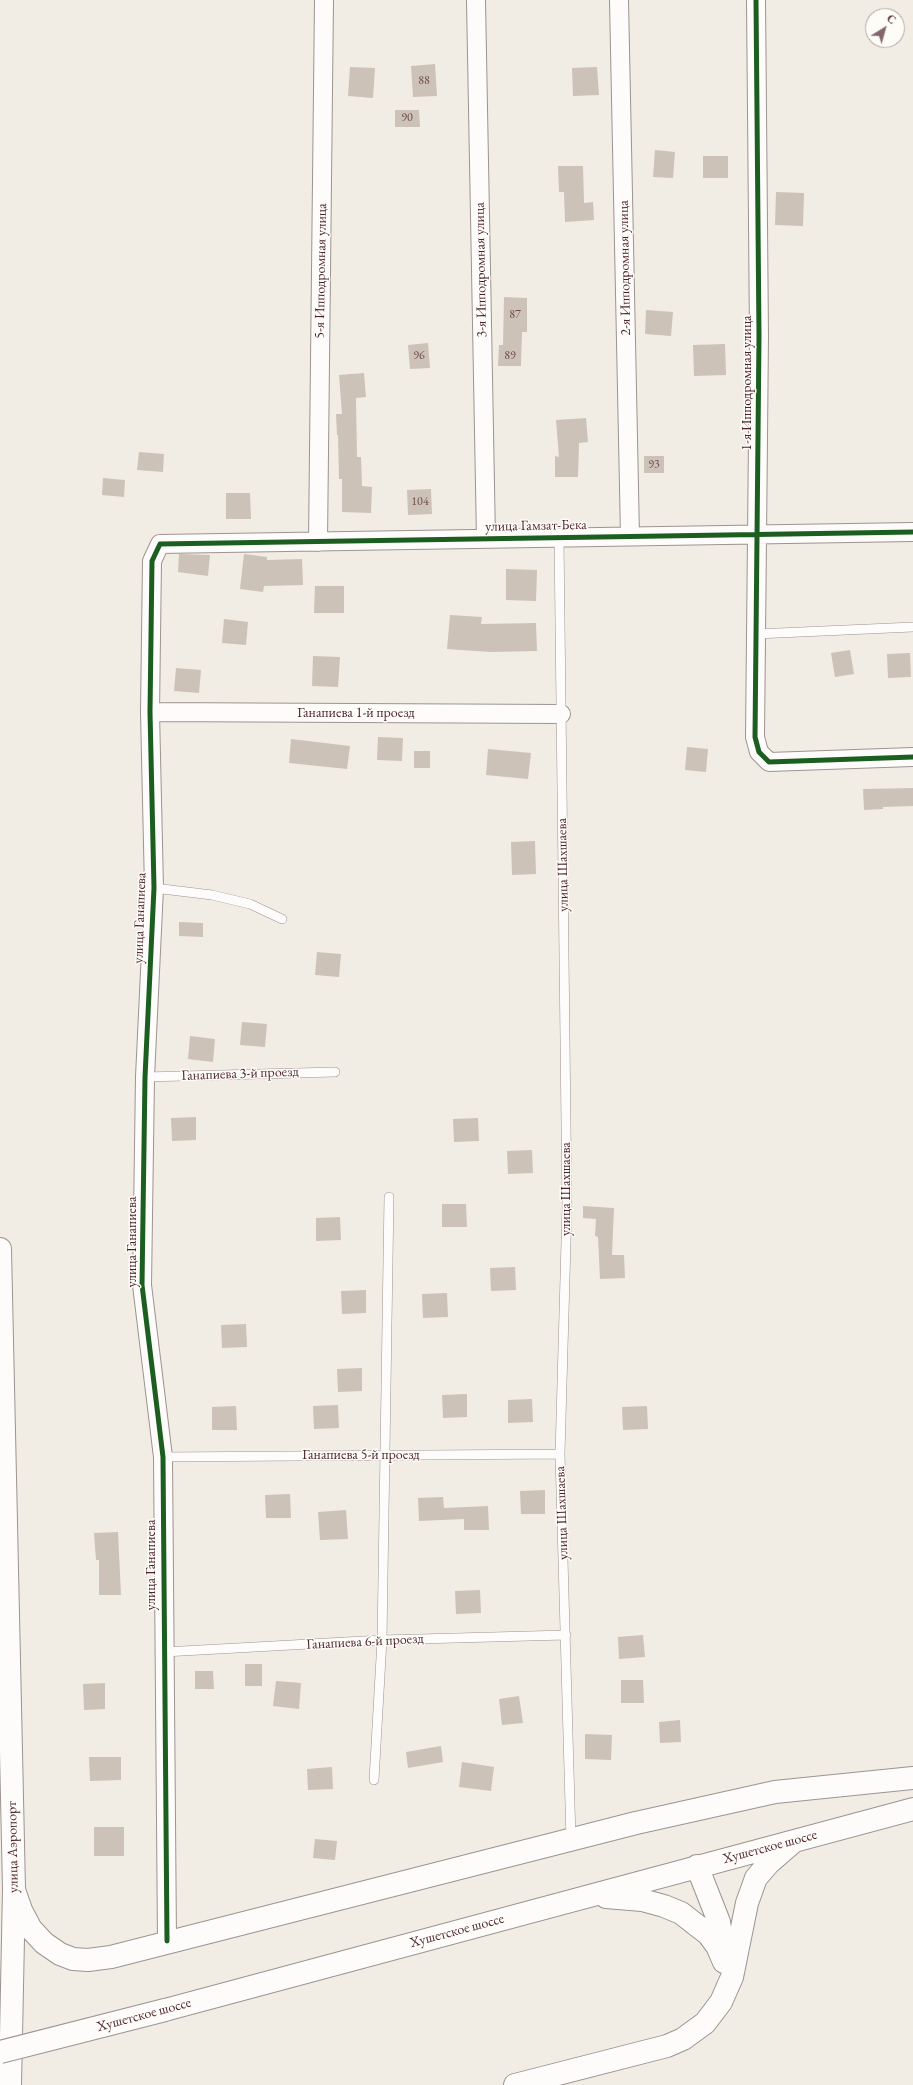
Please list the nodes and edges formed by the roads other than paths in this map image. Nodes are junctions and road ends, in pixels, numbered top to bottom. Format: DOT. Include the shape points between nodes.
graph roads {
  1 [pos="324,0"];
  2 [pos="476,0"];
  3 [pos="619,0"];
  4 [pos="756,0"];
  5 [pos="913,532"];
  6 [pos="757,534"];
  7 [pos="630,536"];
  8 [pos="560,538"];
  9 [pos="486,539"];
  10 [pos="318,542"];
  11 [pos="160,544"];
  12 [pos="913,627"];
  13 [pos="756,634"];
  14 [pos="150,712"];
  15 [pos="562,714"];
  16 [pos="913,757"];
  17 [pos="154,888"];
  18 [pos="282,919"];
  19 [pos="335,1072"];
  20 [pos="145,1077"];
  21 [pos="389,1197"];
  22 [pos="0,1249"];
  23 [pos="560,1454"];
  24 [pos="385,1455"];
  25 [pos="163,1457"];
  26 [pos="566,1635"];
  27 [pos="382,1640"];
  28 [pos="164,1652"];
  29 [pos="913,1778"];
  30 [pos="374,1780"];
  31 [pos="913,1809"];
  32 [pos="799,1839"];
  33 [pos="571,1841"];
  34 [pos="697,1866"];
  35 [pos="14,1889"];
  36 [pos="588,1896"];
  37 [pos="167,1941"];
  38 [pos="724,1962"];
  39 [pos="713,2014"];
  40 [pos="0,2052"];
  41 [pos="10,2085"];
  42 [pos="515,2085"];
  1 -- 10 [label="street, 5-я Ипподромная улица"];
  2 -- 9 [label="street, 3-я Ипподромная улица"];
  3 -- 7 [label="street, 2-я Ипподромная улица"];
  4 -- 6 [label="street, 1-я Ипподромная улица" via="759,336"];
  5 -- 6 [label="street, улица Гамзат-Бека"];
  6 -- 7 [label="street, улица Гамзат-Бека"];
  6 -- 13 [label="street, 1-я Ипподромная улица"];
  7 -- 8 [label="street, улица Гамзат-Бека"];
  8 -- 9 [label="street, улица Гамзат-Бека"];
  8 -- 15 [label="lane, улица Шахшаева"];
  9 -- 10 [label="street, улица Гамзат-Бека"];
  10 -- 11 [label="street, улица Гамзат-Бека"];
  11 -- 14 [label="street, улица Ганапиева" via="152,561"];
  12 -- 13 [label="lane"];
  13 -- 16 [label="street, 1-я Ипподромная улица" via="755,737 760,752 770,762"];
  14 -- 15 [label="street, Ганапиева 1-й проезд"];
  14 -- 17 [label="street, улица Ганапиева"];
  15 -- 23 [label="lane, улица Шахшаева" via="567,1207"];
  17 -- 18 [label="lane" via="250,904"];
  17 -- 20 [label="street, улица Ганапиева"];
  19 -- 20 [label="lane, Ганапиева 3-й проезд"];
  20 -- 25 [label="street, улица Ганапиева" via="142,1285"];
  21 -- 24 [label="lane"];
  22 -- 35 [label="main road, улица Аэропорт"];
  23 -- 24 [label="lane, Ганапиева 5-й проезд"];
  23 -- 26 [label="lane, улица Шахшаева"];
  24 -- 25 [label="lane, Ганапиева 5-й проезд"];
  24 -- 27 [label="lane"];
  25 -- 28 [label="street, улица Ганапиева"];
  26 -- 27 [label="lane, Ганапиева 6-й проезд"];
  26 -- 33 [label="lane, улица Шахшаева"];
  27 -- 28 [label="lane, Ганапиева 6-й проезд"];
  27 -- 30 [label="lane"];
  28 -- 37 [label="street, улица Ганапиева"];
  29 -- 33 [label="main road" via="775,1792 636,1823"];
  31 -- 32 [label="main road, Хушетское шоссе"];
  32 -- 34 [label="main road, Хушетское шоссе"];
  32 -- 39 [label="main road" via="769,1862 756,1878 747,1903 732,1977"];
  33 -- 37 [label="main road"];
  34 -- 36 [label="main road, Хушетское шоссе"];
  34 -- 38 [label="main road" via="719,1922"];
  35 -- 37 [label="main road" via="31,1929 44,1943 73,1959 88,1960 111,1956"];
  35 -- 41 [label="main road, улица Аэропорт"];
  36 -- 38 [label="main road" via="642,1900 681,1913 708,1934"];
  36 -- 40 [label="main road, Хушетское шоссе, bridge"];
  38 -- 39 [label="main road" via="720,1994"];
  39 -- 42 [label="main road" via="696,2031 667,2046"];
}
